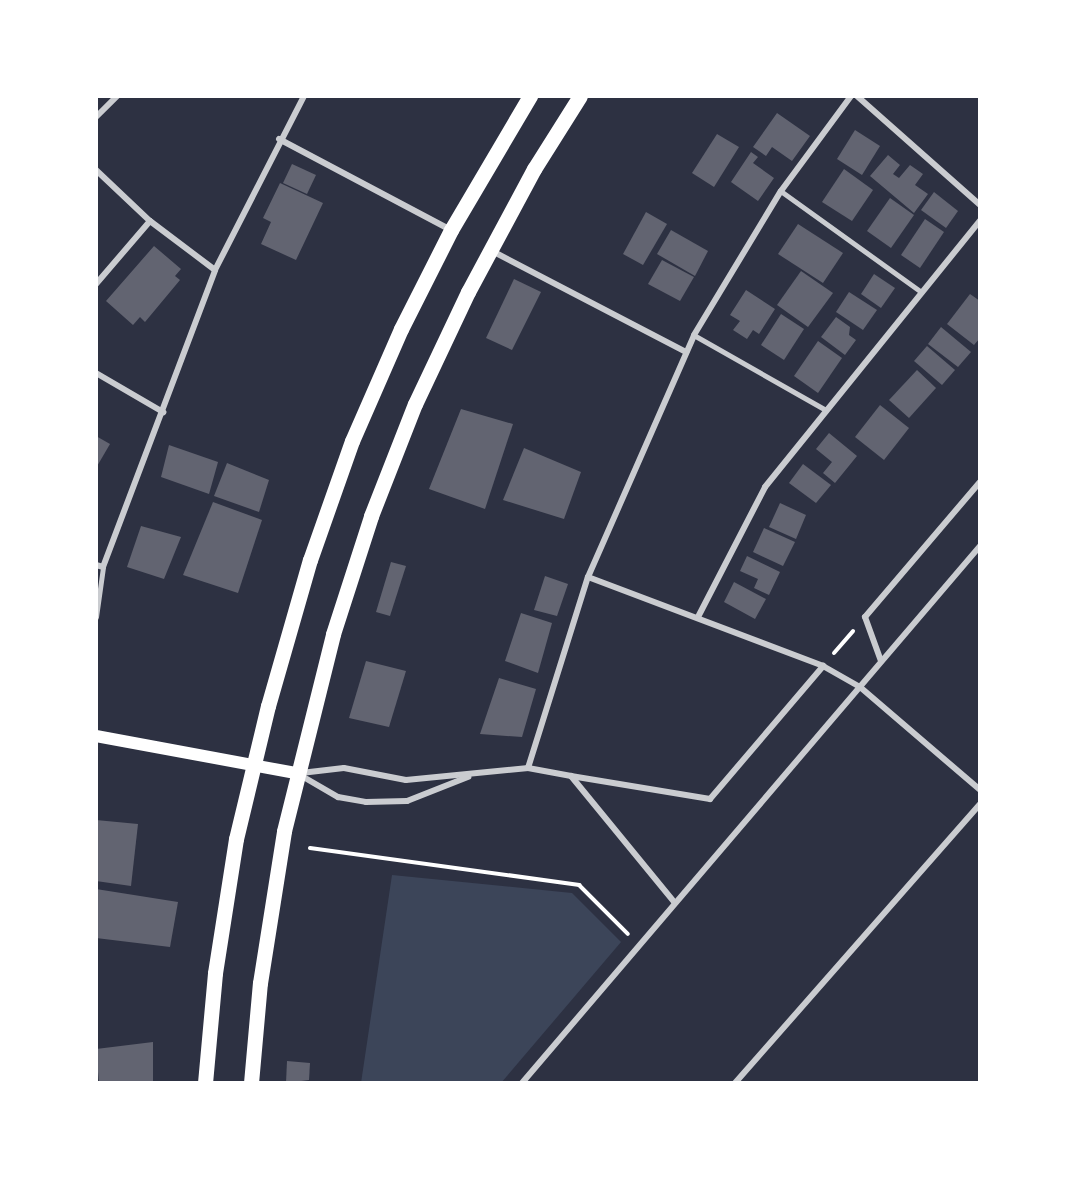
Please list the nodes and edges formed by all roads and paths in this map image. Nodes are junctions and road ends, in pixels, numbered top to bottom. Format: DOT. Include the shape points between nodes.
graph roads {
  1 [pos="117,96"];
  2 [pos="304,96"];
  3 [pos="530,96"];
  4 [pos="580,96"];
  5 [pos="851,96"];
  6 [pos="857,96"];
  7 [pos="96,117"];
  8 [pos="279,139"];
  9 [pos="96,170"];
  10 [pos="781,192"];
  11 [pos="980,205"];
  12 [pos="150,221"];
  13 [pos="980,221"];
  14 [pos="451,230"];
  15 [pos="489,249"];
  16 [pos="215,270"];
  17 [pos="96,284"];
  18 [pos="920,291"];
  19 [pos="694,335"];
  20 [pos="686,352"];
  21 [pos="96,373"];
  22 [pos="826,410"];
  23 [pos="163,412"];
  24 [pos="980,482"];
  25 [pos="980,546"];
  26 [pos="100,566"];
  27 [pos="588,577"];
  28 [pos="96,617"];
  29 [pos="698,617"];
  30 [pos="866,617"];
  31 [pos="881,661"];
  32 [pos="823,666"];
  33 [pos="860,687"];
  34 [pos="96,736"];
  35 [pos="253,765"];
  36 [pos="528,768"];
  37 [pos="296,773"];
  38 [pos="474,774"];
  39 [pos="571,776"];
  40 [pos="980,790"];
  41 [pos="980,804"];
  42 [pos="310,848"];
  43 [pos="675,903"];
  44 [pos="639,945"];
  45 [pos="205,1083"];
  46 [pos="251,1083"];
  47 [pos="522,1083"];
  48 [pos="735,1083"];
  1 -- 7 [label="street"];
  2 -- 8 [label="street"];
  3 -- 14 [label="main road"];
  4 -- 15 [label="main road"];
  5 -- 10 [label="street"];
  6 -- 11 [label="street"];
  8 -- 14 [label="street"];
  8 -- 16 [label="street"];
  9 -- 12 [label="street"];
  10 -- 18 [label="lane"];
  10 -- 19 [label="street"];
  12 -- 16 [label="street"];
  12 -- 17 [label="street"];
  13 -- 18 [label="street"];
  14 -- 35 [label="main road" via="376,382 333,491"];
  15 -- 20 [label="street"];
  15 -- 37 [label="main road" via="415,404 371,516 333,634"];
  16 -- 23 [label="street"];
  18 -- 22 [label="street"];
  19 -- 20 [label="street"];
  19 -- 22 [label="lane"];
  20 -- 27 [label="street"];
  21 -- 23 [label="street"];
  22 -- 29 [label="street" via="765,487"];
  23 -- 26 [label="street"];
  24 -- 30 [label="street"];
  25 -- 31 [label="street"];
  26 -- 28 [label="street"];
  27 -- 29 [label="street"];
  27 -- 36 [label="street"];
  29 -- 32 [label="street"];
  30 -- 31 [label="street"];
  30 -- 32 [label="path"];
  31 -- 33 [label="street"];
  32 -- 33 [label="street"];
  32 -- 39 [label="street" via="710,799"];
  33 -- 40 [label="street"];
  33 -- 43 [label="street"];
  34 -- 35 [label="main road"];
  35 -- 37 [label="main road"];
  35 -- 45 [label="main road" via="218,950"];
  36 -- 38 [label="street"];
  36 -- 39 [label="street"];
  37 -- 38 [label="street" via="344,768 406,780"];
  37 -- 38 [label="street" via="338,797 366,802 407,801"];
  37 -- 46 [label="main road" via="260,983"];
  39 -- 43 [label="street"];
  41 -- 48 [label="street"];
  42 -- 44 [label="path" via="579,885"];
  43 -- 44 [label="street"];
  44 -- 47 [label="street"];
}
